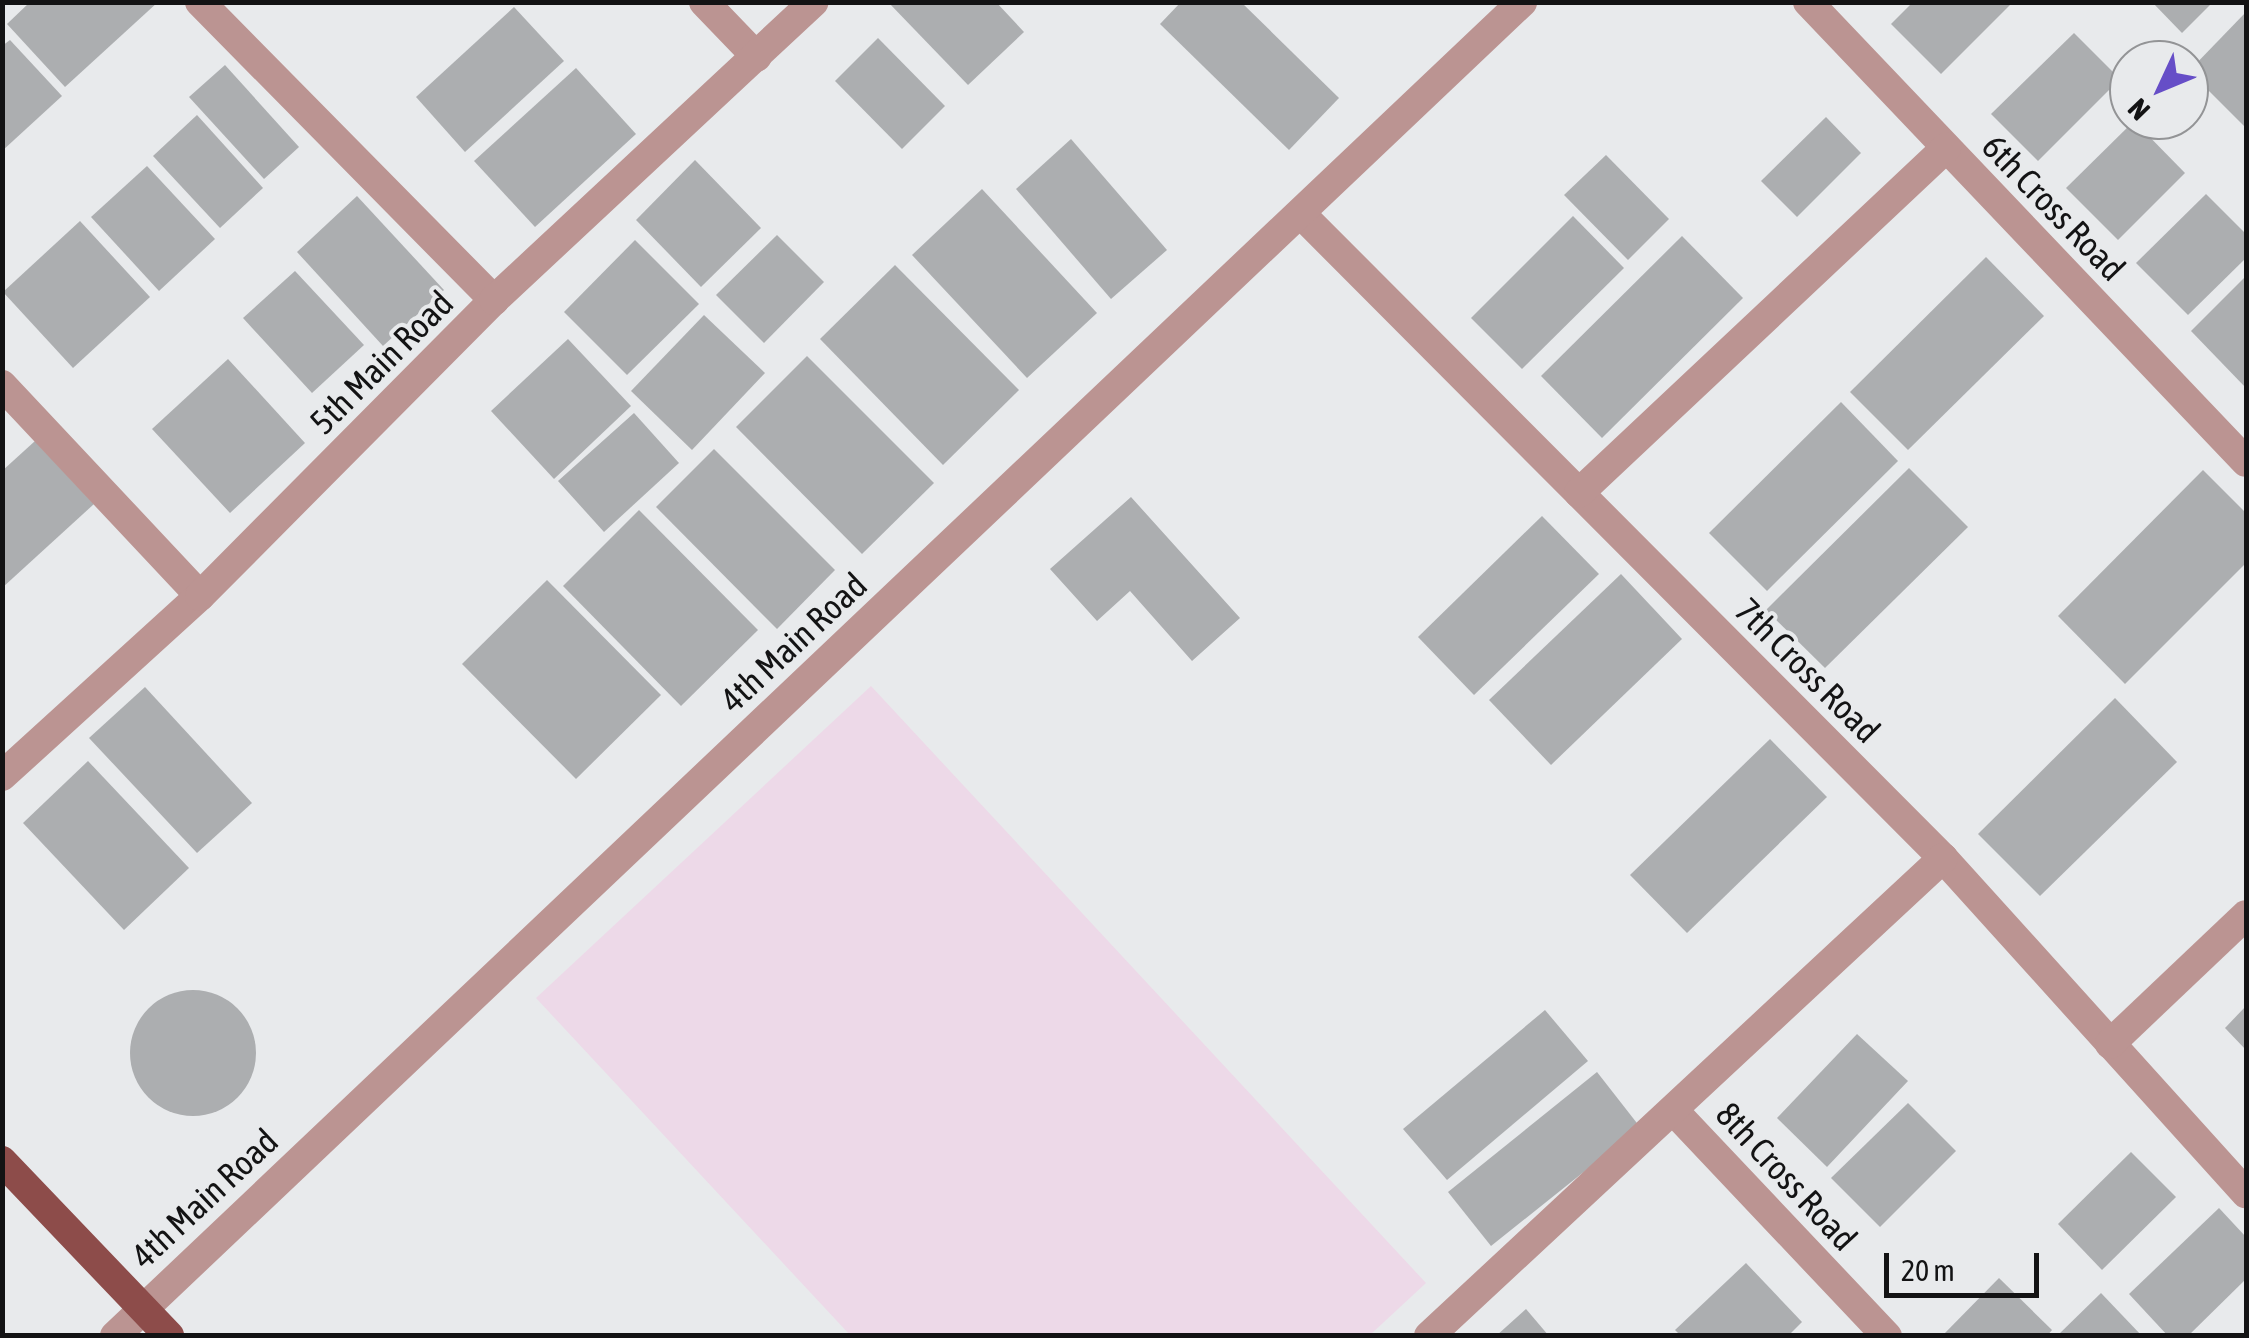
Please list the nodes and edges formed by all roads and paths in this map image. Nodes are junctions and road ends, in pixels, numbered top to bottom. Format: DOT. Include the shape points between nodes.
graph roads {
  1 [pos="200,2"];
  2 [pos="704,2"];
  3 [pos="814,2"];
  4 [pos="1522,2"];
  5 [pos="1808,2"];
  6 [pos="757,57"];
  7 [pos="1946,148"];
  8 [pos="1302,215"];
  9 [pos="494,300"];
  10 [pos="2,385"];
  11 [pos="2246,462"];
  12 [pos="1579,493"];
  13 [pos="200,596"];
  14 [pos="2,776"];
  15 [pos="1943,858"];
  16 [pos="2246,915"];
  17 [pos="2110,1044"];
  18 [pos="1674,1111"];
  19 [pos="2,1161"];
  20 [pos="2246,1193"];
  21 [pos="142,1307"];
  22 [pos="115,1336"];
  23 [pos="169,1336"];
  24 [pos="1429,1336"];
  25 [pos="1887,1336"];
  1 -- 9 [label="street"];
  2 -- 6 [label="street"];
  3 -- 6 [label="street, 5th Main Road"];
  4 -- 8 [label="street, 4th Main Road"];
  5 -- 7 [label="street, 6th Cross Road"];
  6 -- 9 [label="street, 5th Main Road"];
  7 -- 11 [label="street, 6th Cross Road"];
  7 -- 12 [label="street"];
  8 -- 12 [label="street, 7th Cross Road"];
  8 -- 21 [label="street, 4th Main Road"];
  9 -- 13 [label="street, 5th Main Road"];
  10 -- 13 [label="street"];
  12 -- 15 [label="street, 7th Cross Road"];
  13 -- 14 [label="street, 5th Main Road"];
  15 -- 17 [label="street, 7th Cross Road"];
  15 -- 18 [label="street"];
  16 -- 17 [label="street"];
  17 -- 20 [label="street, 7th Cross Road"];
  18 -- 24 [label="street"];
  18 -- 25 [label="street, 8th Cross Road"];
  19 -- 21 [label="main road"];
  21 -- 22 [label="street, 4th Main Road"];
  21 -- 23 [label="main road"];
}
